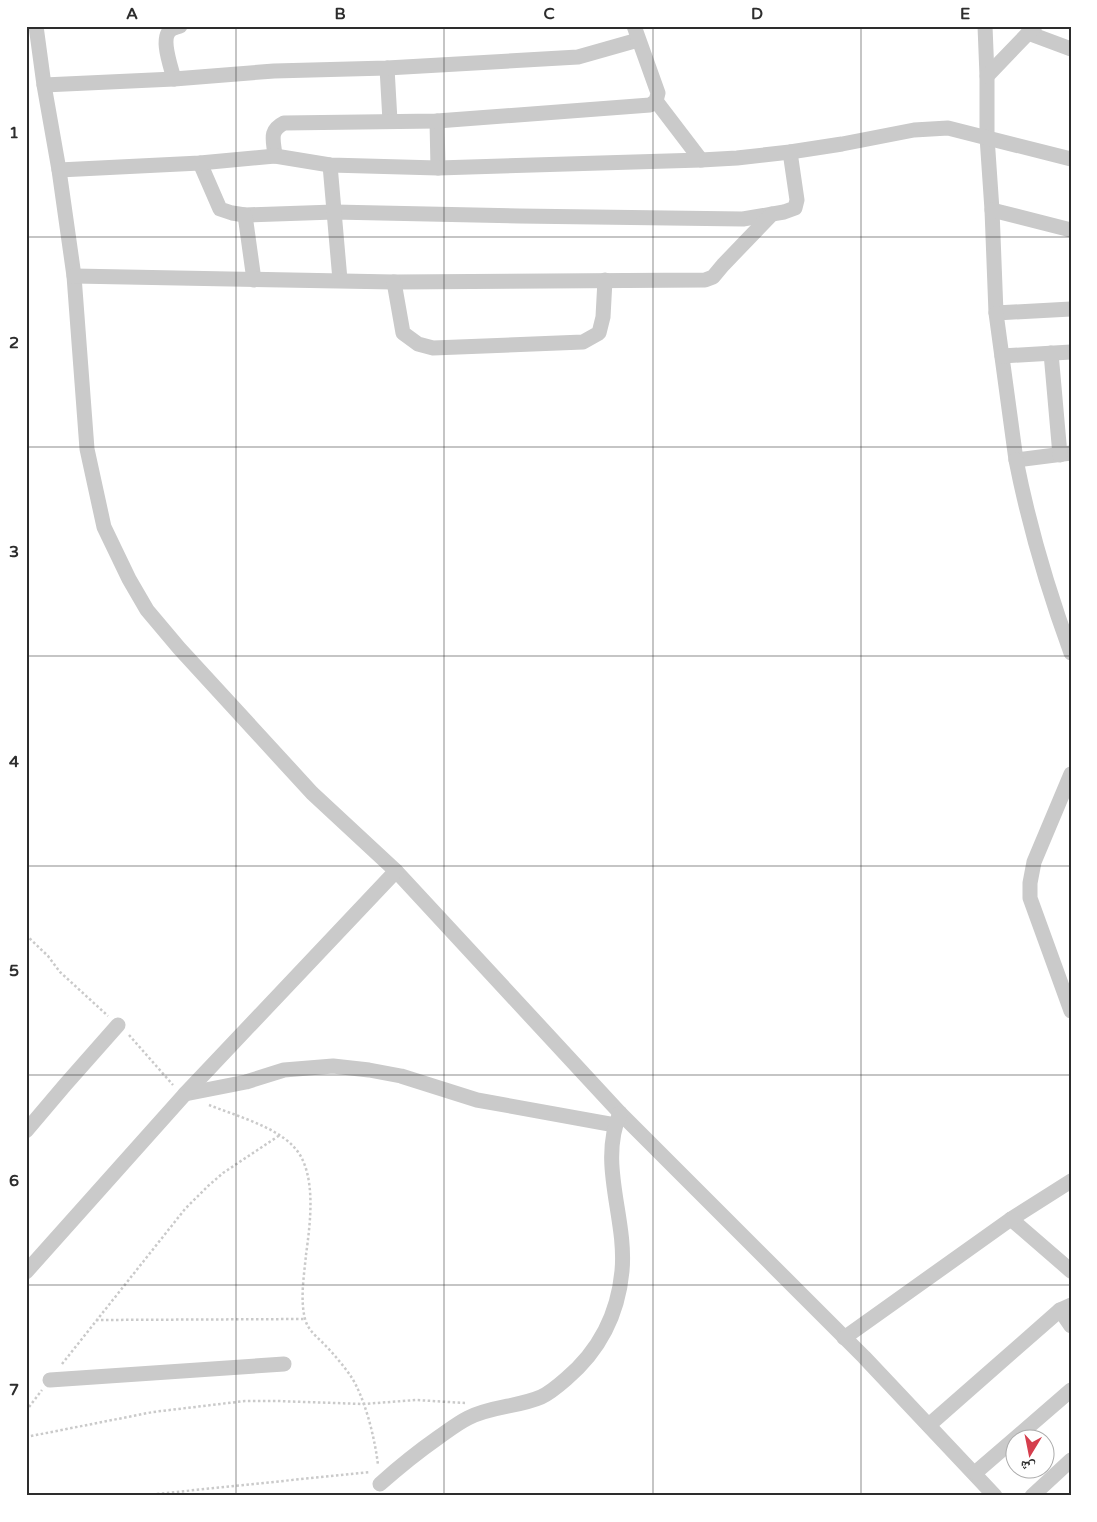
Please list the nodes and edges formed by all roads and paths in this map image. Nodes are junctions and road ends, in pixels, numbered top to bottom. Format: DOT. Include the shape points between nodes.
graph roads {
  1 [pos="36,26"];
  2 [pos="180,26"];
  3 [pos="986,26"];
  4 [pos="1032,30"];
  5 [pos="636,33"];
  6 [pos="1071,49"];
  7 [pos="387,68"];
  8 [pos="987,76"];
  9 [pos="174,79"];
  10 [pos="44,85"];
  11 [pos="656,101"];
  12 [pos="390,121"];
  13 [pos="438,121"];
  14 [pos="987,137"];
  15 [pos="790,152"];
  16 [pos="275,156"];
  17 [pos="1071,159"];
  18 [pos="701,160"];
  19 [pos="200,163"];
  20 [pos="330,165"];
  21 [pos="438,168"];
  22 [pos="59,170"];
  23 [pos="992,210"];
  24 [pos="334,212"];
  25 [pos="772,214"];
  26 [pos="244,215"];
  27 [pos="1071,230"];
  28 [pos="74,276"];
  29 [pos="254,280"];
  30 [pos="340,280"];
  31 [pos="605,280"];
  32 [pos="394,282"];
  33 [pos="1071,309"];
  34 [pos="996,313"];
  35 [pos="1071,352"];
  36 [pos="1051,353"];
  37 [pos="1002,356"];
  38 [pos="1066,454"];
  39 [pos="1016,460"];
  40 [pos="1071,652"];
  41 [pos="1071,774"];
  42 [pos="396,871"];
  43 [pos="26,935"];
  44 [pos="1071,1011"];
  45 [pos="118,1025"];
  46 [pos="184,1094"];
  47 [pos="208,1104"];
  48 [pos="618,1119"];
  49 [pos="26,1131"];
  50 [pos="280,1135"];
  51 [pos="1071,1181"];
  52 [pos="1011,1218"];
  53 [pos="1071,1271"];
  54 [pos="26,1272"];
  55 [pos="1065,1307"];
  56 [pos="96,1320"];
  57 [pos="306,1320"];
  58 [pos="1071,1326"];
  59 [pos="844,1338"];
  60 [pos="284,1364"];
  61 [pos="50,1380"];
  62 [pos="1071,1390"];
  63 [pos="467,1403"];
  64 [pos="363,1404"];
  65 [pos="26,1411"];
  66 [pos="929,1425"];
  67 [pos="26,1437"];
  68 [pos="1071,1460"];
  69 [pos="975,1473"];
  70 [pos="380,1484"];
  71 [pos="137,1496"];
  72 [pos="995,1496"];
  73 [pos="1032,1496"];
  1 -- 10 [label="street"];
  2 -- 9 [label="street" via="172,28 165,40"];
  3 -- 8 [label="street"];
  4 -- 6 [label="street"];
  4 -- 8 [label="street"];
  5 -- 7 [label="street" via="578,57"];
  5 -- 11 [label="street" via="658,93"];
  7 -- 9 [label="street" via="274,71"];
  7 -- 12 [label="street"];
  8 -- 14 [label="street"];
  9 -- 10 [label="street"];
  10 -- 22 [label="street"];
  11 -- 13 [label="street" via="650,105"];
  11 -- 18 [label="street"];
  12 -- 13 [label="street"];
  12 -- 16 [label="street" via="284,123 273,132"];
  13 -- 21 [label="street"];
  14 -- 15 [label="street" via="948,128 930,128"];
  14 -- 17 [label="street"];
  14 -- 23 [label="street"];
  15 -- 18 [label="street"];
  15 -- 25 [label="street" via="796,205 790,210"];
  16 -- 19 [label="street"];
  16 -- 20 [label="street"];
  18 -- 21 [label="street"];
  19 -- 22 [label="street"];
  19 -- 26 [label="street" via="220,208"];
  20 -- 21 [label="street"];
  20 -- 24 [label="street"];
  22 -- 28 [label="street"];
  23 -- 27 [label="street"];
  23 -- 34 [label="street"];
  24 -- 25 [label="street" via="743,219"];
  24 -- 26 [label="street"];
  24 -- 30 [label="street"];
  25 -- 31 [label="street" via="713,277 705,280"];
  26 -- 29 [label="street"];
  28 -- 29 [label="street"];
  28 -- 42 [label="street" via="87,450 104,527 129,579 148,610 179,648 312,793"];
  29 -- 30 [label="street"];
  30 -- 32 [label="street"];
  31 -- 32 [label="street"];
  31 -- 32 [label="street" via="599,333 583,342 433,348 418,344 403,333"];
  33 -- 34 [label="street"];
  34 -- 37 [label="street"];
  35 -- 36 [label="street"];
  36 -- 37 [label="street"];
  36 -- 38 [label="street"];
  37 -- 39 [label="street"];
  38 -- 39 [label="street"];
  39 -- 40 [label="street" via="1054,608"];
  41 -- 44 [label="street" via="1034,862 1030,882 1030,898"];
  42 -- 46 [label="street"];
  42 -- 48 [label="street"];
  43 -- 45 [label="path" via="60,972"];
  45 -- 46 [label="path" via="134,1039 167,1080"];
  45 -- 49 [label="street"];
  46 -- 48 [label="street" via="246,1082 284,1070 333,1066 402,1076 477,1100"];
  46 -- 54 [label="street"];
  47 -- 50 [label="path"];
  48 -- 59 [label="street"];
  48 -- 70 [label="street" via="611,1158 621,1228 622,1269 612,1318 598,1344 577,1370 543,1396 469,1417 423,1448"];
  50 -- 56 [label="path" via="223,1173 191,1203"];
  50 -- 57 [label="path" via="301,1157 309,1184 303,1290"];
  51 -- 52 [label="street"];
  52 -- 53 [label="street"];
  52 -- 59 [label="street"];
  55 -- 58 [label="street"];
  55 -- 66 [label="street"];
  56 -- 57 [label="path"];
  56 -- 61 [label="path"];
  57 -- 64 [label="path" via="315,1336 351,1377"];
  59 -- 66 [label="street"];
  60 -- 61 [label="street"];
  61 -- 65 [label="path"];
  62 -- 69 [label="street"];
  63 -- 64 [label="path" via="416,1400"];
  64 -- 67 [label="path" via="277,1400 220,1404 152,1412"];
  64 -- 71 [label="path" via="379,1471"];
  66 -- 69 [label="street"];
  68 -- 73 [label="street"];
  69 -- 72 [label="street"];
}
